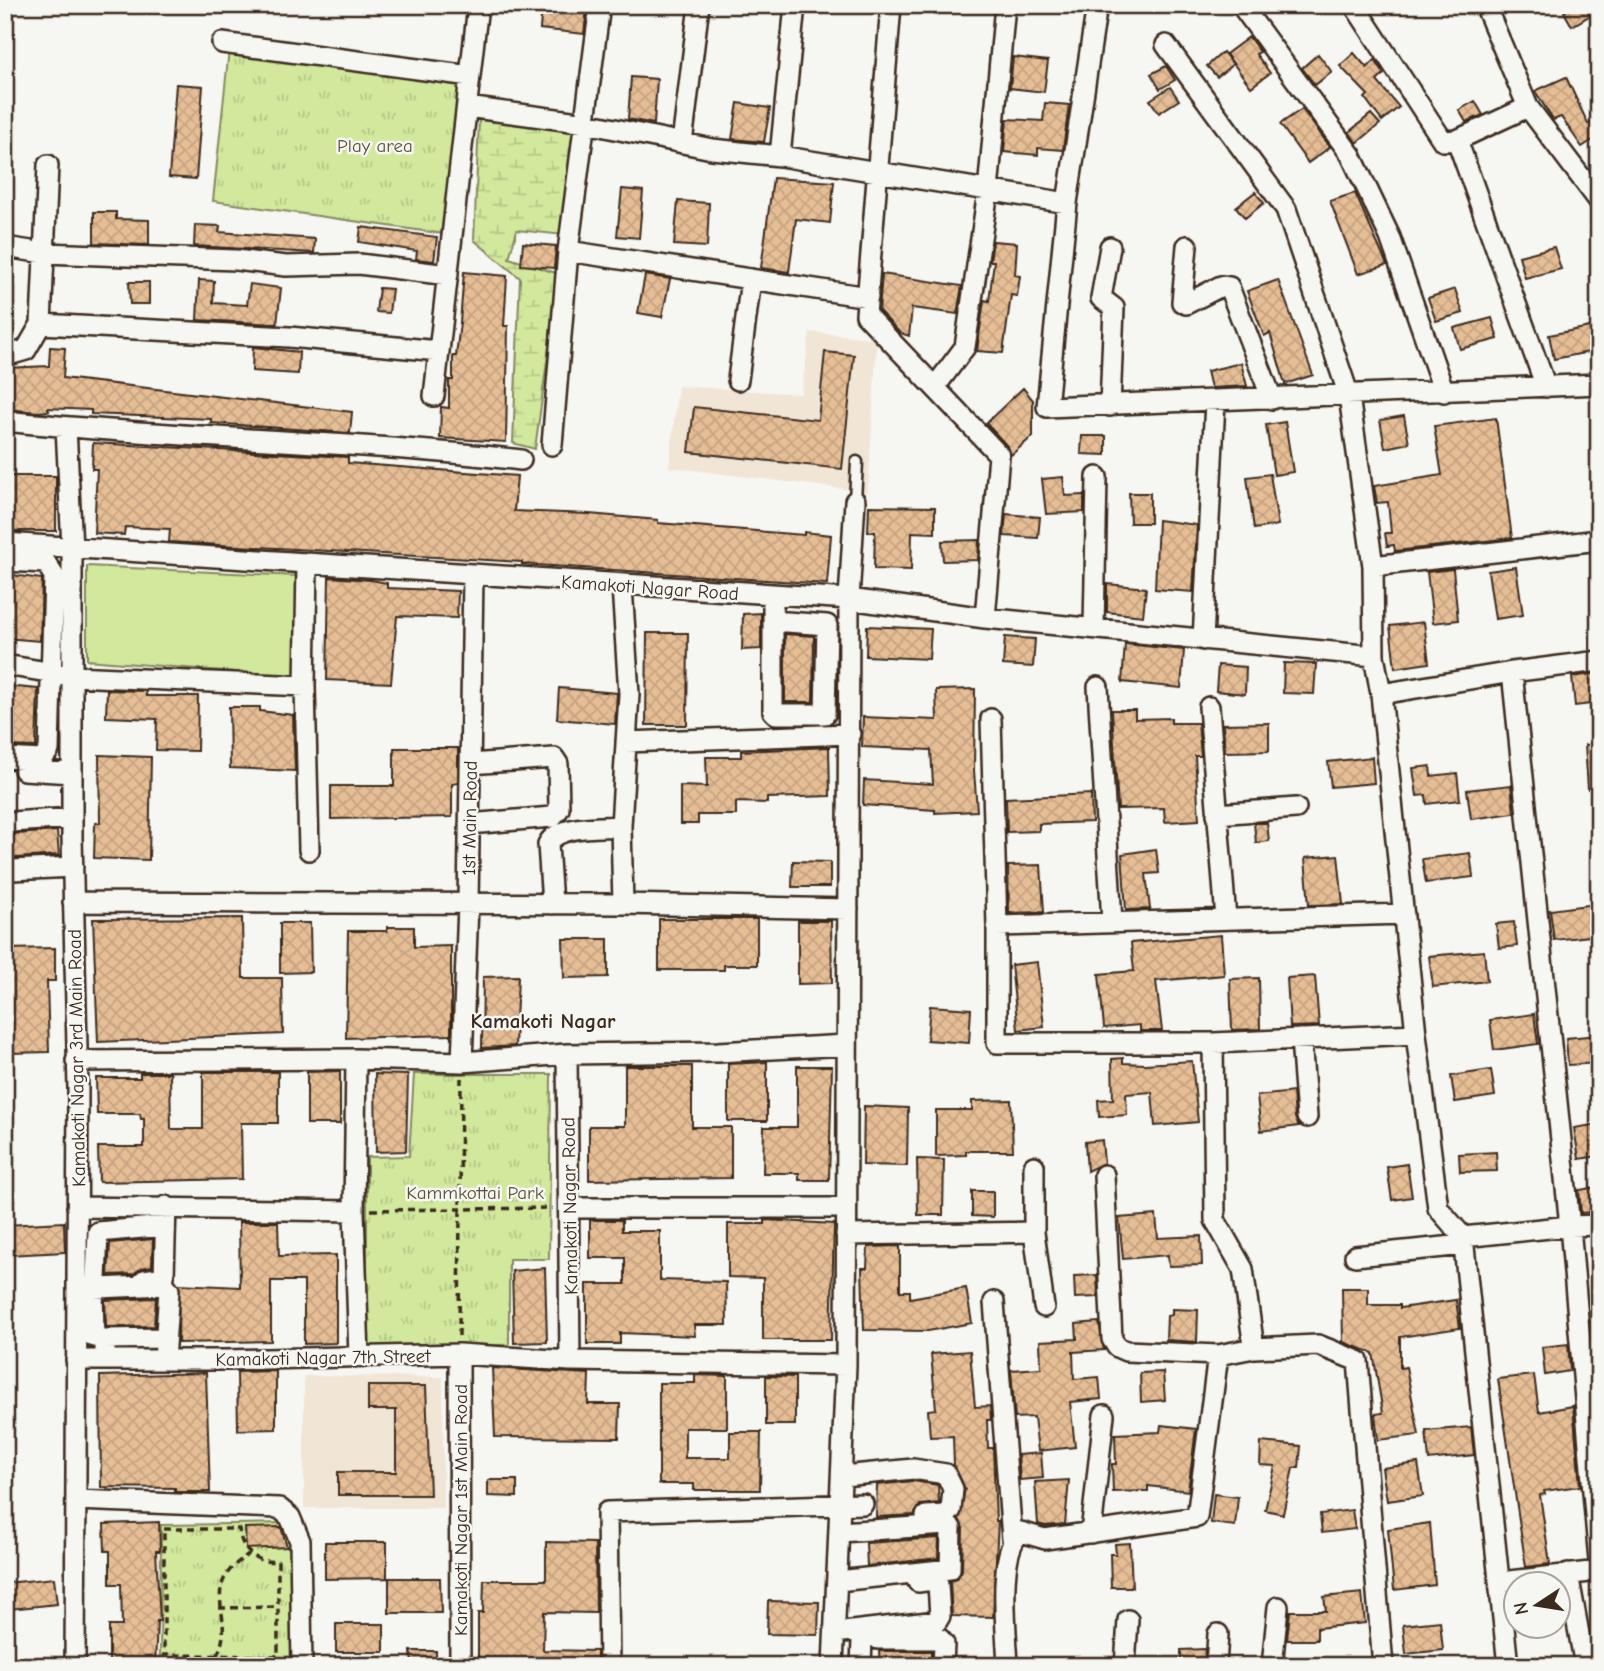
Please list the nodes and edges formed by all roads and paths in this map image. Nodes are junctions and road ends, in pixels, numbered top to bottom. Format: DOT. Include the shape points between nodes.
graph roads {
  1 [pos="478,5"];
  2 [pos="600,5"];
  3 [pos="699,5"];
  4 [pos="795,5"];
  5 [pos="891,5"];
  6 [pos="1005,5"];
  7 [pos="1097,5"];
  8 [pos="1241,5"];
  9 [pos="1354,5"];
  10 [pos="1485,5"];
  11 [pos="222,43"];
  12 [pos="1166,45"];
  13 [pos="470,76"];
  14 [pos="467,107"];
  15 [pos="1528,107"];
  16 [pos="586,123"];
  17 [pos="1457,140"];
  18 [pos="682,143"];
  19 [pos="780,156"];
  20 [pos="48,164"];
  21 [pos="879,172"];
  22 [pos="989,191"];
  23 [pos="1599,201"];
  24 [pos="1067,203"];
  25 [pos="1187,246"];
  26 [pos="5,247"];
  27 [pos="1110,247"];
  28 [pos="568,251"];
  29 [pos="44,253"];
  30 [pos="448,275"];
  31 [pos="751,279"];
  32 [pos="868,297"];
  33 [pos="41,324"];
  34 [pos="439,351"];
  35 [pos="5,356"];
  36 [pos="738,380"];
  37 [pos="1599,384"];
  38 [pos="935,387"];
  39 [pos="1546,387"];
  40 [pos="1444,391"];
  41 [pos="434,396"];
  42 [pos="1349,396"];
  43 [pos="1272,399"];
  44 [pos="1216,401"];
  45 [pos="1110,406"];
  46 [pos="5,421"];
  47 [pos="66,427"];
  48 [pos="552,445"];
  49 [pos="521,460"];
  50 [pos="857,462"];
  51 [pos="1097,477"];
  52 [pos="855,501"];
  53 [pos="1599,540"];
  54 [pos="5,543"];
  55 [pos="72,548"];
  56 [pos="5,561"];
  57 [pos="307,564"];
  58 [pos="1373,566"];
  59 [pos="473,575"];
  60 [pos="622,586"];
  61 [pos="774,594"];
  62 [pos="849,599"];
  63 [pos="985,618"];
  64 [pos="773,621"];
  65 [pos="1094,628"];
  66 [pos="1203,640"];
  67 [pos="827,653"];
  68 [pos="849,653"];
  69 [pos="1374,656"];
  70 [pos="1599,661"];
  71 [pos="5,665"];
  72 [pos="52,671"];
  73 [pos="1512,672"];
  74 [pos="72,676"];
  75 [pos="850,681"];
  76 [pos="827,682"];
  77 [pos="305,686"];
  78 [pos="1098,687"];
  79 [pos="1381,694"];
  80 [pos="1209,708"];
  81 [pos="821,714"];
  82 [pos="991,719"];
  83 [pos="850,734"];
  84 [pos="822,735"];
  85 [pos="626,742"];
  86 [pos="5,758"];
  87 [pos="470,764"];
  88 [pos="5,769"];
  89 [pos="72,773"];
  90 [pos="1296,808"];
  91 [pos="1217,814"];
  92 [pos="72,818"];
  93 [pos="469,824"];
  94 [pos="5,826"];
  95 [pos="621,826"];
  96 [pos="309,850"];
  97 [pos="5,865"];
  98 [pos="73,867"];
  99 [pos="74,902"];
  100 [pos="552,904"];
  101 [pos="623,904"];
  102 [pos="468,905"];
  103 [pos="848,909"];
  104 [pos="1404,914"];
  105 [pos="1226,919"];
  106 [pos="1112,922"];
  107 [pos="998,926"];
  108 [pos="1416,1034"];
  109 [pos="1301,1039"];
  110 [pos="1213,1043"];
  111 [pos="847,1045"];
  112 [pos="567,1054"];
  113 [pos="356,1059"];
  114 [pos="76,1061"];
  115 [pos="461,1062"];
  116 [pos="1307,1117"];
  117 [pos="1034,1166"];
  118 [pos="1104,1175"];
  119 [pos="77,1207"];
  120 [pos="569,1208"];
  121 [pos="846,1208"];
  122 [pos="460,1209"];
  123 [pos="354,1211"];
  124 [pos="166,1216"];
  125 [pos="1599,1225"];
  126 [pos="1570,1226"];
  127 [pos="1034,1232"];
  128 [pos="846,1235"];
  129 [pos="1464,1241"];
  130 [pos="1355,1256"];
  131 [pos="86,1284"];
  132 [pos="994,1302"];
  133 [pos="1044,1307"];
  134 [pos="165,1338"];
  135 [pos="1254,1348"];
  136 [pos="105,1349"];
  137 [pos="459,1354"];
  138 [pos="1218,1355"];
  139 [pos="359,1356"];
  140 [pos="76,1360"];
  141 [pos="164,1360"];
  142 [pos="570,1362"];
  143 [pos="846,1366"];
  144 [pos="1104,1415"];
  145 [pos="76,1500"];
  146 [pos="851,1502"];
  147 [pos="1091,1533"];
  148 [pos="1012,1539"];
  149 [pos="249,1554"];
  150 [pos="1599,1561"];
  151 [pos="1599,1571"];
  152 [pos="1572,1574"];
  153 [pos="1500,1581"];
  154 [pos="837,1585"];
  155 [pos="1572,1594"];
  156 [pos="278,1607"];
  157 [pos="301,1607"];
  158 [pos="1278,1607"];
  159 [pos="219,1608"];
  160 [pos="1128,1620"];
  161 [pos="1218,1634"];
  162 [pos="835,1637"];
  163 [pos="862,1639"];
  164 [pos="217,1656"];
  165 [pos="75,1666"];
  166 [pos="302,1666"];
  167 [pos="460,1666"];
  168 [pos="609,1666"];
  169 [pos="833,1666"];
  170 [pos="861,1666"];
  171 [pos="943,1666"];
  172 [pos="1008,1666"];
  173 [pos="1125,1666"];
  174 [pos="1216,1666"];
  175 [pos="1272,1666"];
  176 [pos="1383,1666"];
  177 [pos="1508,1666"];
  178 [pos="1586,1666"];
  1 -- 13 [label="street"];
  2 -- 16 [label="street"];
  3 -- 18 [label="street"];
  4 -- 19 [label="street"];
  5 -- 21 [label="street"];
  6 -- 22 [label="street"];
  7 -- 24 [label="street"];
  8 -- 40 [label="street" via="1350,155 1390,237"];
  9 -- 17 [label="street" via="1443,141"];
  10 -- 15 [label="street"];
  11 -- 13 [label="street"];
  12 -- 42 [label="street" via="1286,209"];
  13 -- 14 [label="street"];
  14 -- 16 [label="street"];
  14 -- 30 [label="street"];
  15 -- 17 [label="street"];
  15 -- 23 [label="street"];
  16 -- 18 [label="street"];
  16 -- 28 [label="street"];
  17 -- 39 [label="street"];
  18 -- 19 [label="street"];
  19 -- 21 [label="street"];
  20 -- 29 [label="street"];
  21 -- 22 [label="street"];
  21 -- 32 [label="street"];
  22 -- 24 [label="street"];
  22 -- 38 [label="street" via="965,347"];
  24 -- 45 [label="street" via="1047,407"];
  25 -- 43 [label="street" via="1182,302 1228,287"];
  26 -- 29 [label="street"];
  27 -- 45 [label="street" via="1101,298 1114,308"];
  28 -- 31 [label="street"];
  28 -- 48 [label="street"];
  29 -- 30 [label="street" via="286,266 359,264"];
  29 -- 33 [label="street"];
  30 -- 34 [label="street"];
  31 -- 32 [label="street"];
  31 -- 36 [label="street"];
  32 -- 38 [label="street" via="866,315"];
  33 -- 34 [label="street" via="289,337"];
  33 -- 35 [label="street" via="26,350"];
  34 -- 41 [label="street"];
  37 -- 39 [label="street"];
  38 -- 63 [label="street" via="999,455"];
  39 -- 40 [label="street"];
  40 -- 42 [label="street"];
  42 -- 43 [label="street"];
  42 -- 58 [label="street"];
  43 -- 44 [label="street"];
  44 -- 45 [label="street"];
  44 -- 66 [label="street"];
  46 -- 47 [label="street"];
  47 -- 49 [label="street" via="434,450"];
  47 -- 55 [label="street, Kamakoti Nagar 3rd Main Road"];
  50 -- 52 [label="lane"];
  51 -- 65 [label="street"];
  52 -- 62 [label="street"];
  53 -- 58 [label="street"];
  54 -- 55 [label="street, Kamakoti Nagar Road"];
  55 -- 57 [label="street, Kamakoti Nagar Road"];
  55 -- 74 [label="street, Kamakoti Nagar 3rd Main Road"];
  56 -- 72 [label="street" via="46,563 54,576"];
  57 -- 59 [label="street, Kamakoti Nagar Road"];
  57 -- 77 [label="street"];
  58 -- 69 [label="street"];
  59 -- 60 [label="street, Kamakoti Nagar Road"];
  59 -- 87 [label="street, 1st Main Road"];
  60 -- 61 [label="street, Kamakoti Nagar Road"];
  60 -- 85 [label="street" via="629,694"];
  61 -- 62 [label="street, Kamakoti Nagar Road"];
  61 -- 64 [label="street"];
  62 -- 63 [label="street, Kamakoti Nagar Road"];
  62 -- 68 [label="street"];
  63 -- 65 [label="street, Kamakoti Nagar Road"];
  64 -- 67 [label="street" via="826,624"];
  64 -- 81 [label="street" via="773,713"];
  65 -- 66 [label="street, Kamakoti Nagar Road"];
  66 -- 69 [label="street, Kamakoti Nagar Road"];
  67 -- 68 [label="street"];
  67 -- 76 [label="street"];
  68 -- 75 [label="street"];
  69 -- 79 [label="street"];
  70 -- 73 [label="street"];
  71 -- 72 [label="street"];
  72 -- 74 [label="street"];
  72 -- 86 [label="street" via="46,757"];
  73 -- 79 [label="street"];
  73 -- 126 [label="street"];
  74 -- 77 [label="street"];
  74 -- 89 [label="street, Kamakoti Nagar 3rd Main Road"];
  75 -- 76 [label="street"];
  75 -- 83 [label="street"];
  76 -- 81 [label="street" via="827,710"];
  77 -- 96 [label="street"];
  78 -- 106 [label="street"];
  79 -- 104 [label="street"];
  80 -- 91 [label="street"];
  81 -- 84 [label="street"];
  82 -- 107 [label="street"];
  83 -- 84 [label="street"];
  83 -- 103 [label="street"];
  84 -- 85 [label="street"];
  85 -- 95 [label="street"];
  87 -- 93 [label="street, 1st Main Road"];
  87 -- 93 [label="street" via="554,758 559,810 552,817"];
  88 -- 89 [label="street"];
  89 -- 92 [label="street, Kamakoti Nagar 3rd Main Road"];
  90 -- 91 [label="street"];
  91 -- 105 [label="street"];
  92 -- 94 [label="street"];
  92 -- 98 [label="street, Kamakoti Nagar 3rd Main Road"];
  93 -- 102 [label="street, 1st Main Road"];
  95 -- 100 [label="street" via="561,832 551,838"];
  95 -- 101 [label="street"];
  97 -- 98 [label="street" via="12,870"];
  98 -- 99 [label="street, Kamakoti Nagar 3rd Main Road"];
  99 -- 102 [label="street"];
  99 -- 114 [label="street, Kamakoti Nagar 3rd Main Road"];
  100 -- 101 [label="street"];
  100 -- 102 [label="street"];
  101 -- 103 [label="street"];
  102 -- 115 [label="street, 1st Main Road"];
  103 -- 111 [label="street"];
  104 -- 105 [label="street"];
  104 -- 108 [label="street"];
  105 -- 106 [label="street"];
  106 -- 107 [label="street"];
  107 -- 110 [label="street" via="998,1043"];
  108 -- 109 [label="street"];
  108 -- 129 [label="street" via="1438,1208"];
  109 -- 110 [label="street"];
  109 -- 116 [label="street"];
  110 -- 135 [label="street" via="1215,1220 1243,1269"];
  111 -- 112 [label="street"];
  111 -- 121 [label="street"];
  112 -- 115 [label="street"];
  112 -- 120 [label="street, Kamakoti Nagar Road"];
  113 -- 114 [label="street"];
  113 -- 115 [label="street"];
  113 -- 123 [label="street"];
  114 -- 119 [label="street, Kamakoti Nagar 3rd Main Road"];
  115 -- 122 [label="path"];
  117 -- 127 [label="street"];
  118 -- 138 [label="street" via="1112,1339 1117,1347 1126,1352"];
  119 -- 124 [label="street"];
  119 -- 131 [label="street, Kamakoti Nagar 3rd Main Road"];
  120 -- 121 [label="street"];
  120 -- 122 [label="path"];
  120 -- 142 [label="street, Kamakoti Nagar Road"];
  121 -- 128 [label="street"];
  122 -- 123 [label="path"];
  122 -- 137 [label="path"];
  123 -- 124 [label="street"];
  123 -- 139 [label="street"];
  124 -- 131 [label="street" via="98,1232"];
  124 -- 131 [label="street" via="164,1277"];
  125 -- 126 [label="street"];
  126 -- 129 [label="street"];
  126 -- 150 [label="street"];
  127 -- 128 [label="street"];
  127 -- 133 [label="street"];
  128 -- 143 [label="street"];
  129 -- 130 [label="street"];
  129 -- 153 [label="street"];
  131 -- 134 [label="street" via="165,1285 169,1294"];
  131 -- 136 [label="street" via="94,1337"];
  131 -- 140 [label="street, Kamakoti Nagar 3rd Main Road"];
  132 -- 148 [label="street"];
  134 -- 136 [label="street"];
  134 -- 141 [label="street"];
  135 -- 138 [label="street"];
  135 -- 176 [label="street" via="1318,1345 1357,1361"];
  136 -- 140 [label="street, Kamakoti Nagar 7th Street"];
  136 -- 141 [label="street, Kamakoti Nagar 7th Street"];
  137 -- 139 [label="street, Kamakoti Nagar 7th Street"];
  137 -- 142 [label="street, Kamakoti Nagar 7th Street"];
  137 -- 167 [label="street, Kamakoti Nagar 1st Main Road"];
  138 -- 147 [label="street" via="1197,1517"];
  139 -- 141 [label="street, Kamakoti Nagar 7th Street"];
  140 -- 145 [label="street, Kamakoti Nagar 3rd Main Road"];
  142 -- 143 [label="street"];
  143 -- 146 [label="street"];
  144 -- 147 [label="street"];
  145 -- 157 [label="street" via="279,1508 290,1517 300,1541"];
  145 -- 165 [label="street, Kamakoti Nagar 3rd Main Road"];
  146 -- 154 [label="street"];
  146 -- 154 [label="street" via="947,1525 951,1528 950,1569"];
  146 -- 168 [label="street" via="607,1511"];
  147 -- 148 [label="street" via="1045,1539 1021,1532"];
  148 -- 172 [label="street" via="1006,1564"];
  149 -- 156 [label="path" via="262,1561 278,1561"];
  149 -- 159 [label="path" via="225,1578"];
  149 -- 164 [label="path" via="239,1530 164,1529 164,1655"];
  151 -- 152 [label="street"];
  153 -- 177 [label="street"];
  154 -- 162 [label="street"];
  154 -- 162 [label="street" via="937,1581 940,1616 937,1621"];
  155 -- 178 [label="street"];
  156 -- 157 [label="path"];
  156 -- 159 [label="path"];
  156 -- 164 [label="path" via="278,1656"];
  157 -- 166 [label="street"];
  158 -- 175 [label="street"];
  159 -- 164 [label="path" via="224,1634"];
  160 -- 173 [label="street"];
  161 -- 174 [label="street"];
  162 -- 163 [label="street"];
  162 -- 169 [label="street"];
  163 -- 170 [label="street"];
  163 -- 171 [label="street" via="935,1637 943,1644"];
}
